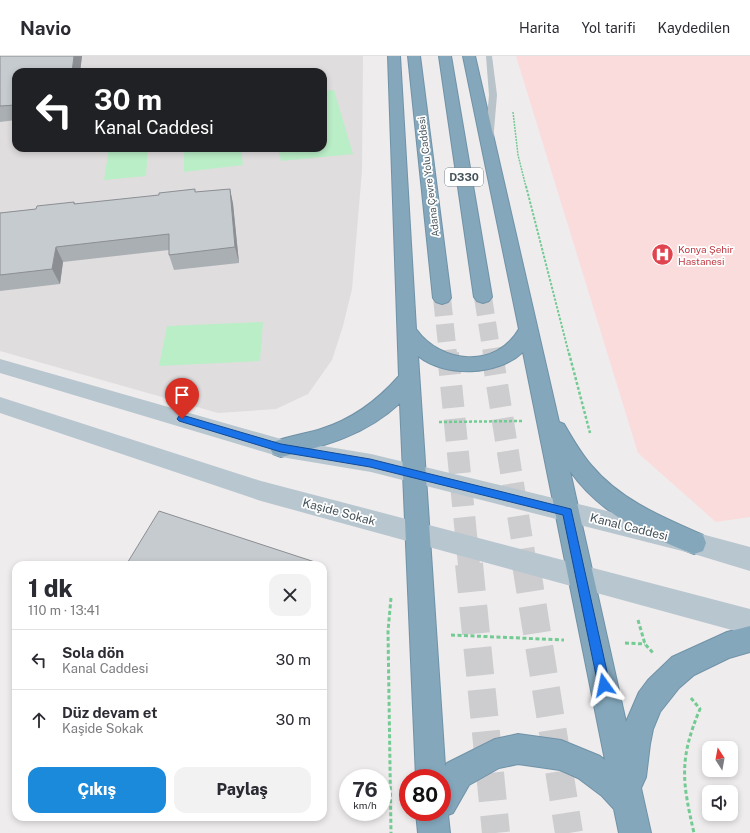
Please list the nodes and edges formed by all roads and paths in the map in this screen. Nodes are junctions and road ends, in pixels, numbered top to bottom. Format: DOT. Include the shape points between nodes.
graph roads {
  1 [pos="394,56"];
  2 [pos="414,56"];
  3 [pos="445,56"];
  4 [pos="469,56"];
  5 [pos="489,56"];
  6 [pos="489,143"];
  7 [pos="483,297"];
  8 [pos="442,298"];
  9 [pos="407,330"];
  10 [pos="528,330"];
  11 [pos="0,366"];
  12 [pos="409,378"];
  13 [pos="0,405"];
  14 [pos="548,416"];
  15 [pos="586,420"];
  16 [pos="411,422"];
  17 [pos="281,448"];
  18 [pos="414,474"];
  19 [pos="567,512"];
  20 [pos="417,534"];
  21 [pos="694,543"];
  22 [pos="750,559"];
  23 [pos="581,578"];
  24 [pos="750,622"];
  25 [pos="388,631"];
  26 [pos="422,633"];
  27 [pos="750,639"];
  28 [pos="595,641"];
  29 [pos="645,644"];
  30 [pos="430,769"];
  31 [pos="451,787"];
  32 [pos="629,802"];
  33 [pos="635,833"];
  1 -- 9 [label="highway"];
  2 -- 8 [label="highway, Adana Çevre Yolu Caddesi / D330"];
  3 -- 7 [label="highway, D330"];
  4 -- 6 [label="highway"];
  5 -- 6 [label="lane" via="493,94"];
  6 -- 10 [label="highway"];
  9 -- 10 [label="highway" via="416,343 440,359 471,364 486,363 501,357 522,341"];
  9 -- 12 [label="highway"];
  10 -- 14 [label="highway"];
  11 -- 17 [label="street"];
  12 -- 16 [label="highway"];
  12 -- 17 [label="highway" via="395,396 357,424 312,441"];
  13 -- 20 [label="street, Kaşide Sokak" via="196,471"];
  14 -- 15 [label="path"];
  14 -- 16 [label="path"];
  14 -- 19 [label="highway"];
  14 -- 21 [label="highway" via="575,461 603,494 638,517"];
  16 -- 18 [label="highway"];
  17 -- 18 [label="street" via="370,463"];
  18 -- 19 [label="street, Kanal Caddesi"];
  18 -- 20 [label="highway"];
  19 -- 21 [label="street, Kanal Caddesi"];
  19 -- 23 [label="highway"];
  20 -- 23 [label="street"];
  20 -- 26 [label="highway"];
  21 -- 22 [label="street, Kanal Caddesi"];
  23 -- 24 [label="street"];
  23 -- 28 [label="highway"];
  25 -- 26 [label="path"];
  26 -- 28 [label="path"];
  26 -- 30 [label="highway"];
  27 -- 32 [label="highway" via="714,650 683,666 661,686 644,710 632,748"];
  28 -- 29 [label="path"];
  28 -- 32 [label="highway"];
  31 -- 32 [label="highway" via="458,774 495,754 518,749 561,755 589,767 613,785"];
  32 -- 33 [label="highway"];
}
